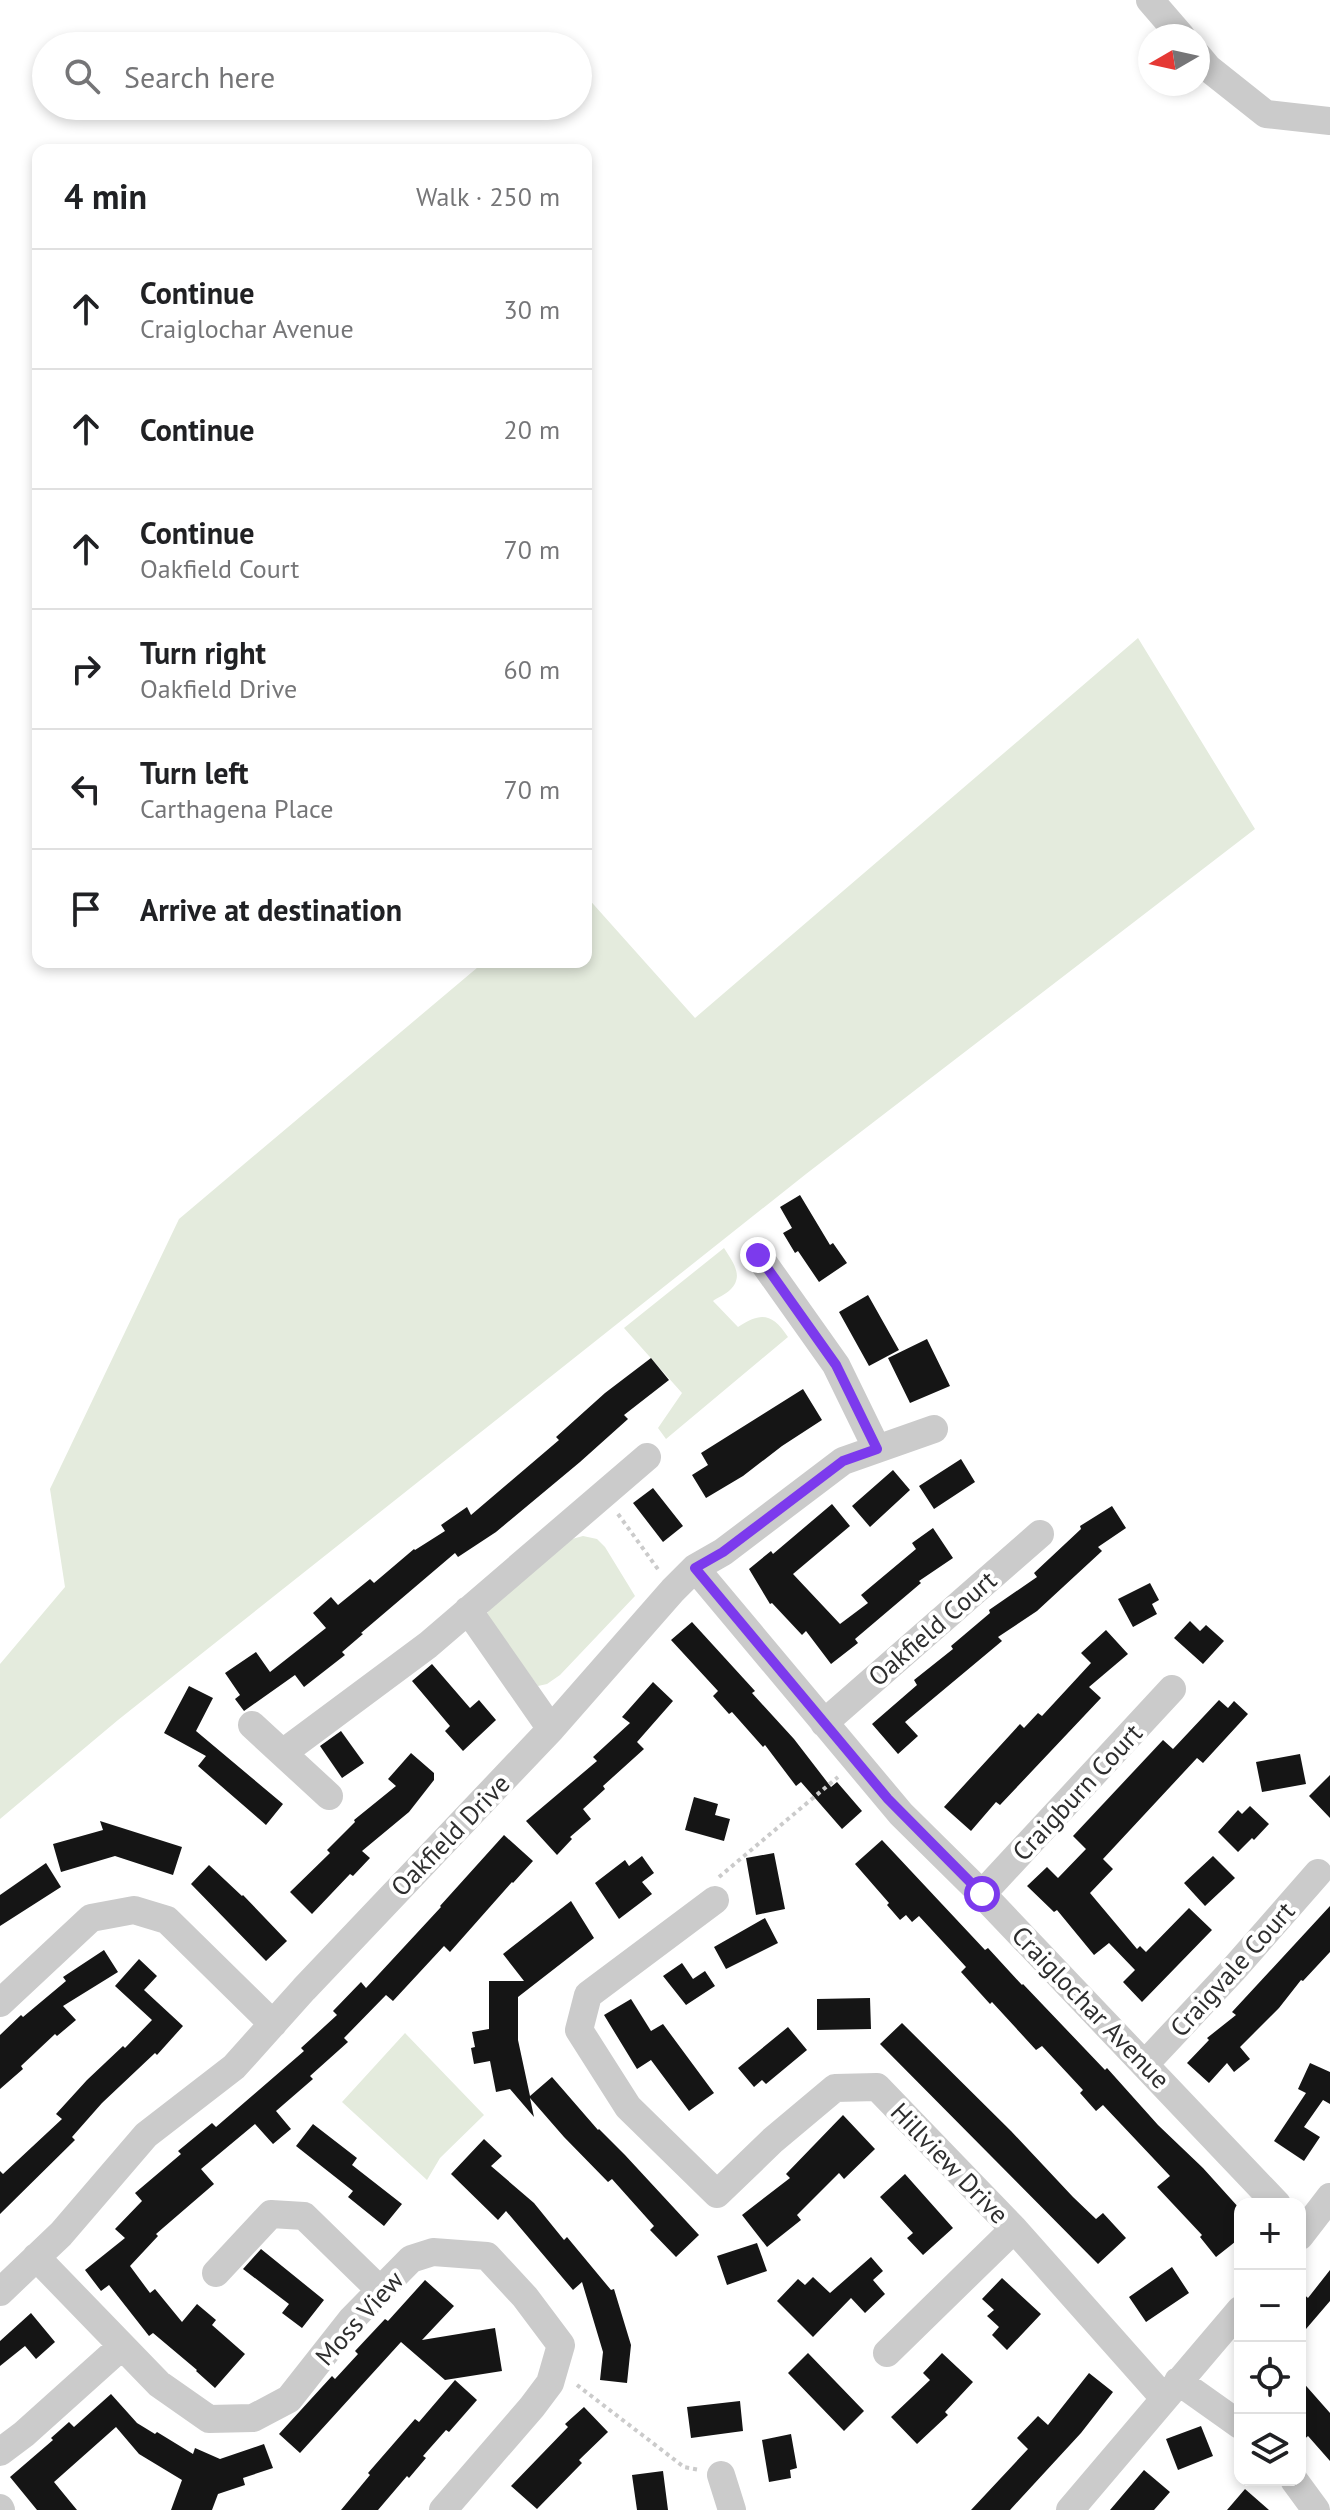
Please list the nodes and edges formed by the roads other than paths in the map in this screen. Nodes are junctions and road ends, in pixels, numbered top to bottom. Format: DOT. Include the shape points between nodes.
graph roads {
  1 [pos="1150,0"];
  2 [pos="1171,24"];
  3 [pos="1210,70"];
  4 [pos="1330,121"];
  5 [pos="758,1255"];
  6 [pos="934,1429"];
  7 [pos="877,1449"];
  8 [pos="647,1457"];
  9 [pos="1040,1534"];
  10 [pos="695,1568"];
  11 [pos="468,1610"];
  12 [pos="1172,1689"];
  13 [pos="824,1723"];
  14 [pos="252,1725"];
  15 [pos="551,1729"];
  16 [pos="284,1752"];
  17 [pos="329,1796"];
  18 [pos="1318,1873"];
  19 [pos="982,1894"];
  20 [pos="715,1900"];
  21 [pos="0,2003"];
  22 [pos="273,2024"];
  23 [pos="1145,2064"];
  24 [pos="1330,2197"];
  25 [pos="1271,2198"];
  26 [pos="1306,2226"];
  27 [pos="1014,2229"];
  28 [pos="36,2257"];
  29 [pos="216,2273"];
  30 [pos="381,2291"];
  31 [pos="0,2292"];
  32 [pos="1234,2317"];
  33 [pos="122,2346"];
  34 [pos="887,2353"];
  35 [pos="1171,2390"];
  36 [pos="1234,2422"];
  37 [pos="0,2452"];
  38 [pos="721,2475"];
  39 [pos="1298,2486"];
  40 [pos="443,2510"];
  41 [pos="732,2510"];
  42 [pos="1070,2510"];
  43 [pos="1316,2510"];
  1 -- 2 [label="street"];
  3 -- 4 [label="street" via="1266,114"];
  5 -- 7 [label="street" via="836,1365"];
  6 -- 7 [label="street, Oakfield Drive"];
  7 -- 10 [label="street, Oakfield Drive" via="843,1461"];
  8 -- 11 [label="street"];
  9 -- 13 [label="street, Oakfield Court"];
  10 -- 13 [label="street"];
  10 -- 15 [label="street, Oakfield Drive"];
  11 -- 15 [label="street"];
  11 -- 16 [label="street"];
  12 -- 19 [label="street, Craigburn Court"];
  13 -- 19 [label="street, Craiglochar Avenue" via="901,1814"];
  14 -- 16 [label="street"];
  15 -- 22 [label="street, Oakfield Drive"];
  16 -- 17 [label="street"];
  18 -- 23 [label="street, Craigvale Court"];
  19 -- 23 [label="street, Craiglochar Avenue"];
  20 -- 27 [label="street, Hillview Drive" via="588,1995 579,2030 628,2107 717,2194 835,2088 877,2087"];
  21 -- 22 [label="street" via="91,1918 134,1910 167,1920"];
  22 -- 28 [label="street, Oakfield Drive" via="234,2067 146,2135"];
  23 -- 25 [label="street, Craiglochar Avenue"];
  24 -- 26 [label="street"];
  27 -- 34 [label="street, Hillview Drive"];
  27 -- 35 [label="street, Hillview Drive"];
  28 -- 31 [label="street, Oakfield Drive"];
  28 -- 33 [label="street, Moss View"];
  29 -- 30 [label="street" via="271,2214 304,2216"];
  30 -- 33 [label="street, Moss View" via="289,2399 253,2418 209,2419 159,2384"];
  30 -- 40 [label="street, Moss View" via="411,2259 433,2252 487,2256 561,2345 550,2383"];
  32 -- 35 [label="street"];
  33 -- 37 [label="street"];
  35 -- 36 [label="street, Hillview Drive"];
  35 -- 42 [label="street"];
  38 -- 41 [label="street"];
  39 -- 43 [label="street"];
}
